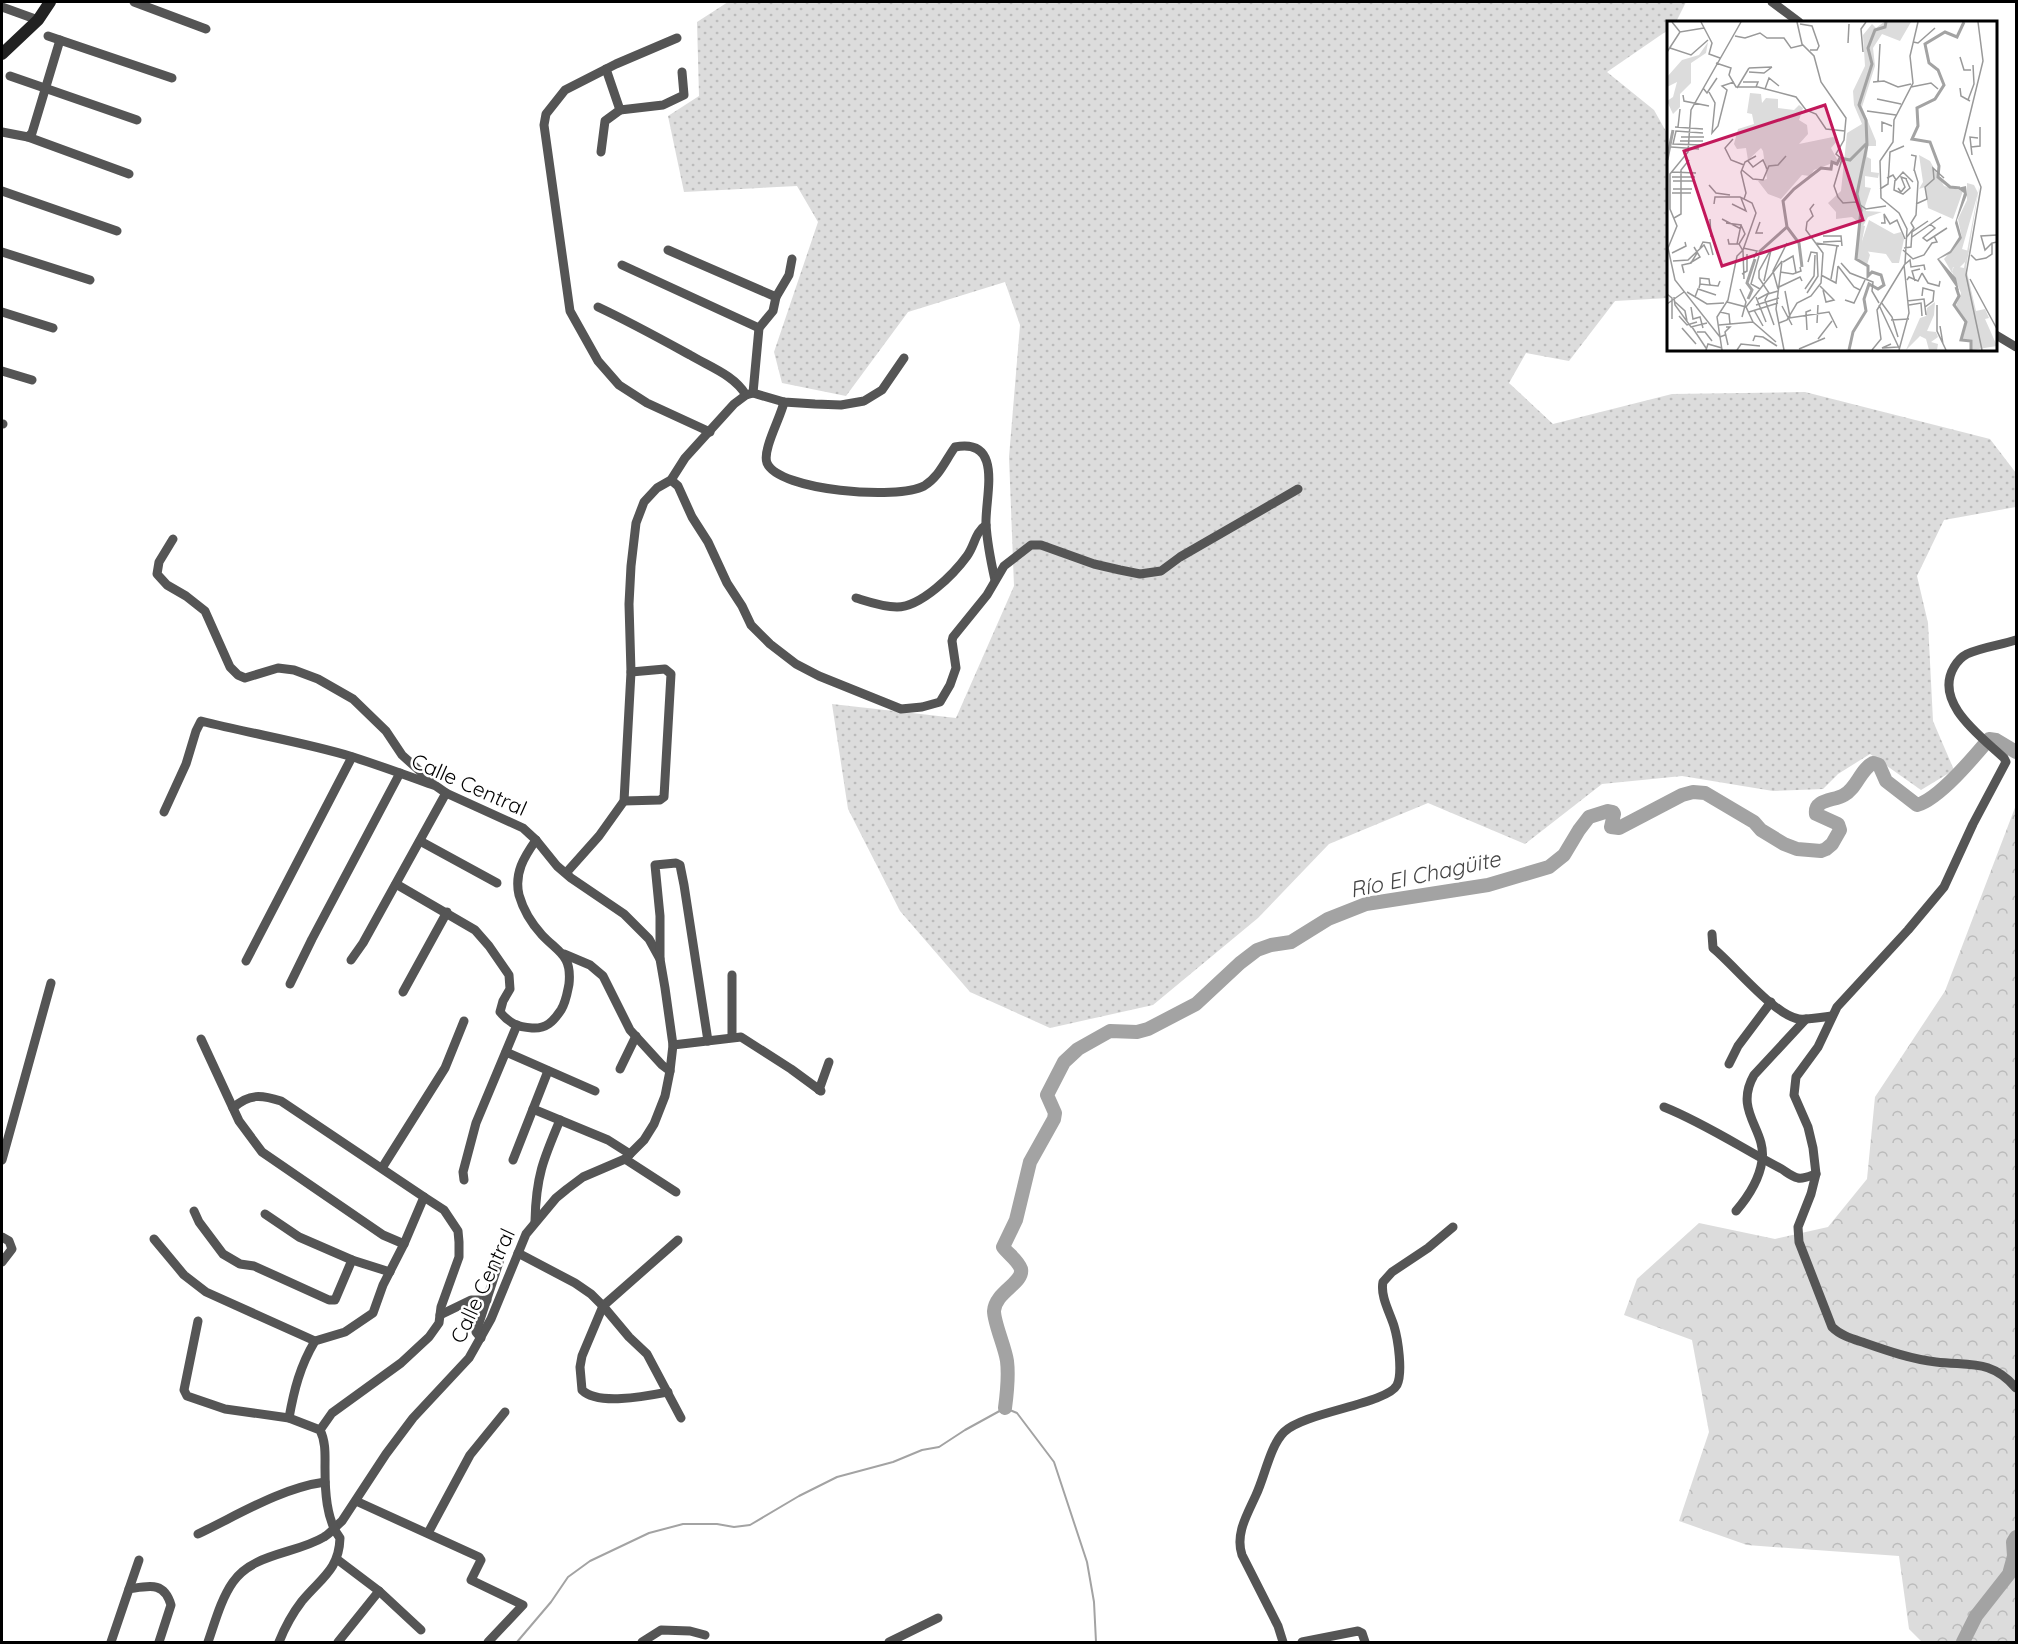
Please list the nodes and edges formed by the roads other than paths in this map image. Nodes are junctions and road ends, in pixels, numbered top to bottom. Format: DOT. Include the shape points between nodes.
graph roads {
  1 [pos="50,2"];
  2 [pos="134,2"];
  3 [pos="1772,2"];
  4 [pos="2,7"];
  5 [pos="38,20"];
  6 [pos="1797,21"];
  7 [pos="206,29"];
  8 [pos="48,36"];
  9 [pos="677,38"];
  10 [pos="60,40"];
  11 [pos="2,54"];
  12 [pos="606,69"];
  13 [pos="682,72"];
  14 [pos="10,76"];
  15 [pos="172,78"];
  16 [pos="45,88"];
  17 [pos="620,110"];
  18 [pos="137,120"];
  19 [pos="4,130"];
  20 [pos="28,137"];
  21 [pos="601,152"];
  22 [pos="129,174"];
  23 [pos="2,191"];
  24 [pos="117,231"];
  25 [pos="668,250"];
  26 [pos="2,252"];
  27 [pos="792,260"];
  28 [pos="622,265"];
  29 [pos="90,280"];
  30 [pos="776,297"];
  31 [pos="598,307"];
  32 [pos="2,312"];
  33 [pos="53,328"];
  34 [pos="759,328"];
  35 [pos="1997,336"];
  36 [pos="2016,347"];
  37 [pos="904,358"];
  38 [pos="2,371"];
  39 [pos="32,380"];
  40 [pos="750,394"];
  41 [pos="784,402"];
  42 [pos="710,432"];
  43 [pos="671,480"];
  44 [pos="1298,489"];
  45 [pos="986,525"];
  46 [pos="173,539"];
  47 [pos="995,580"];
  48 [pos="856,598"];
  49 [pos="2016,640"];
  50 [pos="631,672"];
  51 [pos="352,757"];
  52 [pos="400,773"];
  53 [pos="436,786"];
  54 [pos="446,793"];
  55 [pos="624,801"];
  56 [pos="164,812"];
  57 [pos="536,840"];
  58 [pos="420,841"];
  59 [pos="566,873"];
  60 [pos="396,884"];
  61 [pos="497,884"];
  62 [pos="447,912"];
  63 [pos="1712,934"];
  64 [pos="564,954"];
  65 [pos="660,959"];
  66 [pos="351,960"];
  67 [pos="246,961"];
  68 [pos="732,975"];
  69 [pos="51,983"];
  70 [pos="290,984"];
  71 [pos="403,992"];
  72 [pos="1771,1002"];
  73 [pos="1832,1016"];
  74 [pos="1806,1019"];
  75 [pos="465,1021"];
  76 [pos="517,1025"];
  77 [pos="636,1036"];
  78 [pos="732,1037"];
  79 [pos="201,1039"];
  80 [pos="708,1041"];
  81 [pos="673,1045"];
  82 [pos="506,1052"];
  83 [pos="829,1062"];
  84 [pos="1729,1064"];
  85 [pos="620,1069"];
  86 [pos="548,1071"];
  87 [pos="670,1071"];
  88 [pos="595,1091"];
  89 [pos="1664,1107"];
  90 [pos="233,1108"];
  91 [pos="533,1108"];
  92 [pos="560,1120"];
  93 [pos="628,1156"];
  94 [pos="2,1160"];
  95 [pos="513,1160"];
  96 [pos="1763,1160"];
  97 [pos="382,1168"];
  98 [pos="1816,1174"];
  99 [pos="464,1180"];
  100 [pos="676,1192"];
  101 [pos="424,1197"];
  102 [pos="194,1211"];
  103 [pos="1736,1211"];
  104 [pos="265,1214"];
  105 [pos="535,1222"];
  106 [pos="1453,1227"];
  107 [pos="2,1237"];
  108 [pos="154,1239"];
  109 [pos="678,1240"];
  110 [pos="404,1244"];
  111 [pos="518,1252"];
  112 [pos="501,1256"];
  113 [pos="352,1260"];
  114 [pos="2,1263"];
  115 [pos="390,1272"];
  116 [pos="487,1300"];
  117 [pos="603,1306"];
  118 [pos="440,1315"];
  119 [pos="198,1321"];
  120 [pos="481,1338"];
  121 [pos="315,1341"];
  122 [pos="2016,1388"];
  123 [pos="668,1392"];
  124 [pos="505,1412"];
  125 [pos="289,1418"];
  126 [pos="681,1418"];
  127 [pos="320,1430"];
  128 [pos="325,1482"];
  129 [pos="356,1501"];
  130 [pos="334,1529"];
  131 [pos="428,1533"];
  132 [pos="198,1534"];
  133 [pos="139,1560"];
  134 [pos="338,1560"];
  135 [pos="129,1588"];
  136 [pos="379,1591"];
  137 [pos="938,1618"];
  138 [pos="421,1630"];
  139 [pos="707,1639"];
  140 [pos="111,1642"];
  141 [pos="159,1642"];
  142 [pos="208,1642"];
  143 [pos="279,1642"];
  144 [pos="338,1642"];
  145 [pos="488,1642"];
  146 [pos="642,1642"];
  147 [pos="889,1642"];
  148 [pos="1283,1642"];
  149 [pos="1302,1642"];
  150 [pos="1365,1642"];
  1 -- 5 [label="main road"];
  2 -- 7 [label="street"];
  3 -- 6 [label="street"];
  4 -- 5 [label="street"];
  5 -- 11 [label="main road"];
  8 -- 10 [label="street"];
  9 -- 12 [label="street"];
  10 -- 15 [label="street"];
  10 -- 16 [label="street"];
  12 -- 17 [label="street"];
  12 -- 42 [label="street" via="565,90 546,114 544,125 570,311 598,361 619,385 647,403"];
  13 -- 17 [label="street" via="684,95 663,105"];
  14 -- 16 [label="street"];
  16 -- 18 [label="street"];
  16 -- 20 [label="street"];
  17 -- 21 [label="street" via="605,121"];
  19 -- 20 [label="street"];
  20 -- 22 [label="street"];
  23 -- 24 [label="street"];
  25 -- 30 [label="street"];
  26 -- 29 [label="street"];
  27 -- 30 [label="street" via="789,275"];
  28 -- 34 [label="street"];
  30 -- 34 [label="street" via="773,311"];
  31 -- 40 [label="street" via="725,374"];
  32 -- 33 [label="street"];
  34 -- 40 [label="street"];
  35 -- 36 [label="street"];
  37 -- 41 [label="street" via="882,390 864,401 841,405"];
  38 -- 39 [label="street"];
  40 -- 41 [label="street"];
  40 -- 42 [label="street" via="735,404"];
  41 -- 45 [label="street" via="766,452 772,470 822,488 910,492 938,474 955,447 975,447 983,453 988,466"];
  42 -- 43 [label="street" via="685,458"];
  43 -- 47 [label="street" via="678,486 751,624 770,644 796,664 901,709 940,702 956,668 953,637 987,596"];
  43 -- 50 [label="street" via="644,502 636,523 629,604"];
  44 -- 47 [label="street" via="1161,571 1140,574 1120,570 1031,545 1004,566"];
  45 -- 47 [label="street"];
  45 -- 48 [label="street" via="968,555 924,597 899,607"];
  46 -- 53 [label="street" via="159,562 158,574 167,585 205,611 230,667 238,675 245,678 278,668 318,679 353,699 386,731 402,755"];
  49 -- 73 [label="street" via="1967,654 1950,674 1954,705 2004,758 2005,765 1944,887"];
  50 -- 55 [label="street"];
  50 -- 55 [label="street" via="666,669 671,674 669,718 664,797"];
  51 -- 52 [label="street, Calle Central"];
  51 -- 56 [label="street, Calle Central" via="201,721"];
  51 -- 67 [label="street"];
  52 -- 53 [label="street, Calle Central"];
  52 -- 70 [label="street"];
  53 -- 54 [label="street, Calle Central"];
  54 -- 57 [label="street, Calle Central" via="510,820"];
  54 -- 58 [label="street"];
  55 -- 59 [label="street"];
  57 -- 59 [label="street, Calle Central"];
  57 -- 64 [label="street" via="523,858 518,875 519,895 530,919"];
  58 -- 60 [label="street"];
  58 -- 61 [label="street"];
  59 -- 65 [label="street, Calle Central" via="639,928"];
  60 -- 62 [label="street"];
  60 -- 66 [label="street"];
  62 -- 71 [label="street"];
  62 -- 76 [label="street" via="475,930 509,975 510,989 500,1012"];
  63 -- 72 [label="street" via="1713,948"];
  64 -- 76 [label="street" via="569,964 565,1003 553,1021 542,1028"];
  64 -- 77 [label="street" via="590,965 603,976 616,1006"];
  65 -- 80 [label="street" via="655,865 676,863 680,865 684,885"];
  65 -- 81 [label="street, Calle Central"];
  68 -- 78 [label="street"];
  69 -- 94 [label="street"];
  72 -- 74 [label="street" via="1798,1019"];
  72 -- 84 [label="street"];
  73 -- 74 [label="street"];
  73 -- 98 [label="street" via="1818,1047 1796,1077 1793,1089 1808,1128"];
  74 -- 96 [label="street" via="1748,1085 1747,1107"];
  75 -- 97 [label="street" via="445,1068"];
  76 -- 82 [label="street"];
  77 -- 85 [label="street"];
  77 -- 87 [label="street"];
  78 -- 80 [label="street"];
  78 -- 83 [label="street" via="748,1040 820,1091"];
  79 -- 90 [label="street"];
  80 -- 81 [label="street"];
  81 -- 87 [label="street, Calle Central"];
  82 -- 86 [label="street"];
  82 -- 99 [label="street" via="476,1123"];
  86 -- 88 [label="street"];
  86 -- 91 [label="street"];
  87 -- 93 [label="street, Calle Central" via="654,1124"];
  89 -- 96 [label="street" via="1692,1118"];
  90 -- 97 [label="street" via="254,1095 281,1101"];
  90 -- 110 [label="street" via="262,1152 383,1236"];
  91 -- 92 [label="street"];
  91 -- 95 [label="street"];
  92 -- 93 [label="street" via="608,1140"];
  92 -- 105 [label="street" via="540,1168"];
  93 -- 100 [label="street"];
  93 -- 105 [label="street, Calle Central" via="583,1177 556,1198"];
  96 -- 98 [label="street" via="1802,1179"];
  96 -- 103 [label="street" via="1757,1181"];
  97 -- 101 [label="street"];
  98 -- 122 [label="street" via="1798,1231 1799,1242 1832,1327 1843,1335 1903,1356 1981,1365"];
  101 -- 110 [label="street"];
  101 -- 118 [label="street" via="444,1210 458,1231 459,1257"];
  102 -- 113 [label="street" via="223,1254 329,1300 335,1300"];
  104 -- 113 [label="street" via="299,1237"];
  105 -- 111 [label="street, Calle Central"];
  106 -- 148 [label="street" via="1383,1282 1397,1343 1395,1388 1287,1429 1276,1442 1238,1543"];
  107 -- 114 [label="street" via="12,1249"];
  108 -- 121 [label="street" via="184,1275 206,1292"];
  109 -- 117 [label="street"];
  110 -- 115 [label="street"];
  111 -- 117 [label="street" via="575,1282"];
  111 -- 120 [label="street, Calle Central"];
  112 -- 116 [label="street"];
  113 -- 115 [label="street"];
  115 -- 121 [label="street" via="373,1313 345,1332"];
  116 -- 118 [label="street" via="471,1300"];
  116 -- 120 [label="street" via="476,1332"];
  117 -- 123 [label="street" via="647,1354"];
  117 -- 123 [label="street" via="582,1356 582,1390 596,1397 632,1398"];
  118 -- 127 [label="street" via="429,1336 401,1363 332,1413"];
  119 -- 125 [label="street" via="184,1390 187,1396 225,1408"];
  120 -- 129 [label="street, Calle Central" via="457,1373 413,1418"];
  121 -- 125 [label="street" via="296,1382"];
  123 -- 126 [label="street"];
  124 -- 131 [label="street" via="470,1455"];
  125 -- 127 [label="street"];
  127 -- 128 [label="street" via="324,1438"];
  128 -- 130 [label="street"];
  128 -- 132 [label="street" via="308,1484 276,1497"];
  129 -- 130 [label="street, Calle Central"];
  129 -- 131 [label="street"];
  130 -- 134 [label="street" via="340,1538"];
  130 -- 142 [label="street, Calle Central" via="243,1570 225,1596"];
  131 -- 145 [label="street" via="479,1557 471,1580 523,1605"];
  133 -- 135 [label="street"];
  134 -- 136 [label="street"];
  134 -- 143 [label="street" via="293,1613"];
  135 -- 140 [label="street"];
  135 -- 141 [label="street" via="158,1587 169,1598 171,1605"];
  136 -- 138 [label="street"];
  136 -- 144 [label="street"];
  137 -- 147 [label="street"];
  139 -- 146 [label="street" via="690,1631 661,1630"];
  149 -- 150 [label="street" via="1358,1630"];
}
